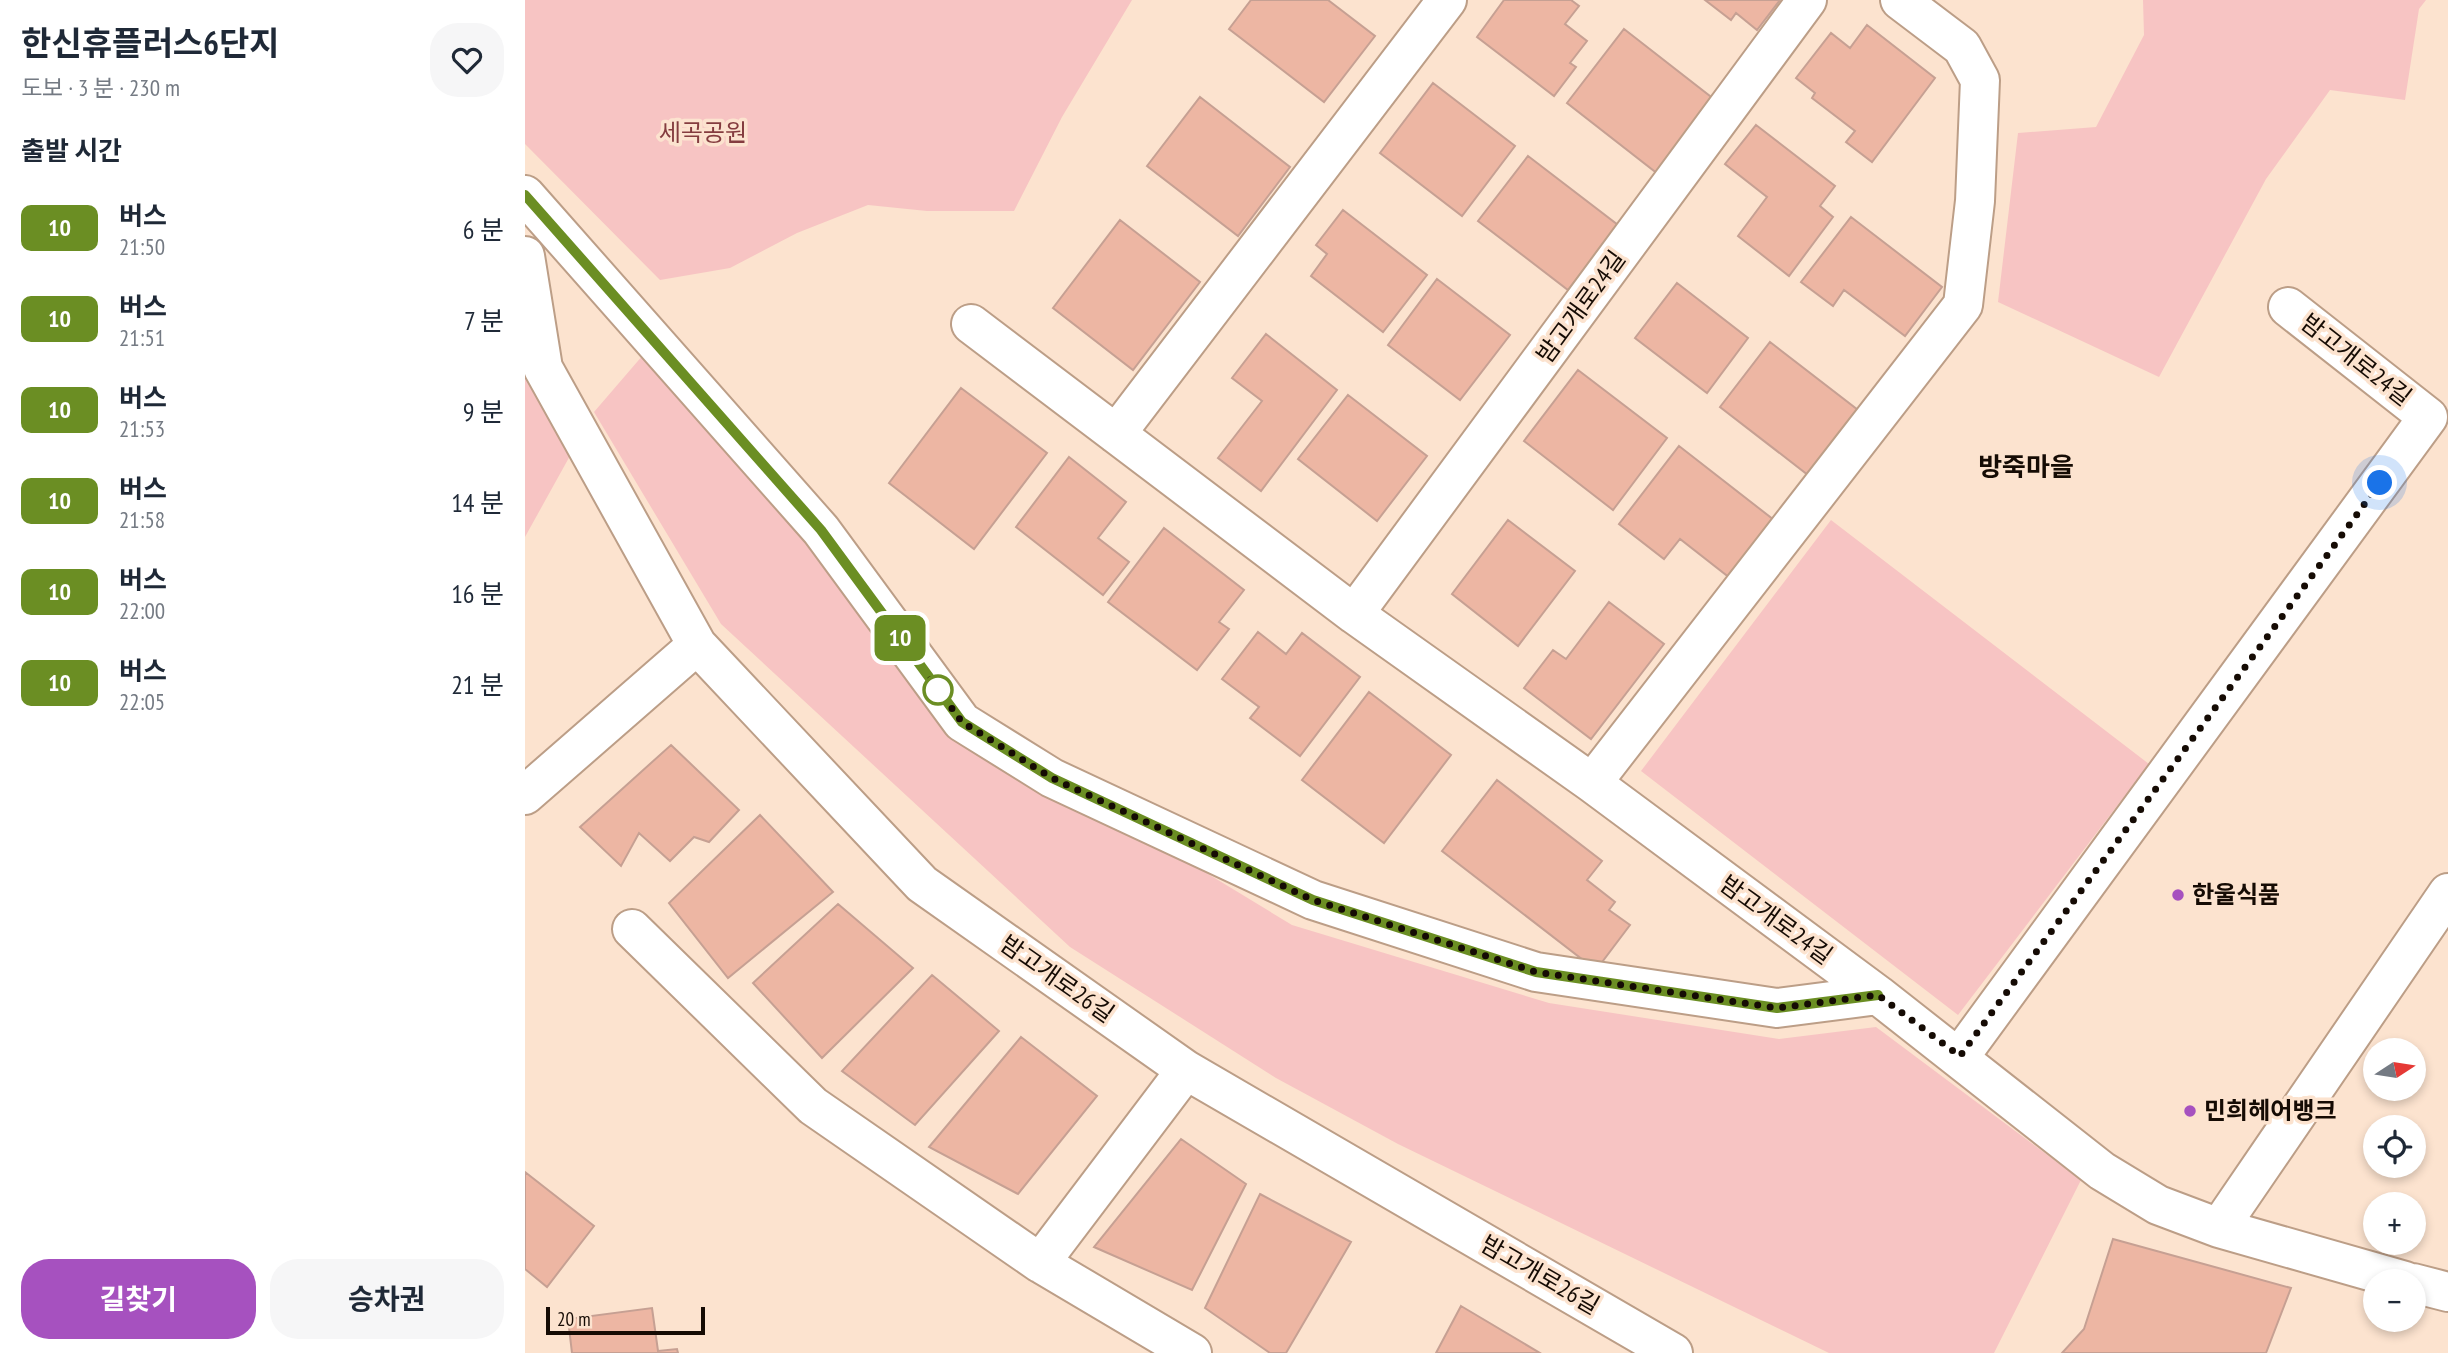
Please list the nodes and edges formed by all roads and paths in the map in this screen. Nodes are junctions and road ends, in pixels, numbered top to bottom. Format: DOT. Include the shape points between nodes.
graph roads {
  1 [pos="1447,0"];
  2 [pos="1807,0"];
  3 [pos="1900,0"];
  4 [pos="525,195"];
  5 [pos="525,256"];
  6 [pos="2288,307"];
  7 [pos="971,324"];
  8 [pos="2438,424"];
  9 [pos="1116,434"];
  10 [pos="1354,614"];
  11 [pos="697,645"];
  12 [pos="1592,783"];
  13 [pos="525,795"];
  14 [pos="2448,893"];
  15 [pos="632,929"];
  16 [pos="1878,995"];
  17 [pos="1960,1056"];
  18 [pos="1186,1070"];
  19 [pos="2219,1228"];
  20 [pos="1040,1264"];
  21 [pos="2363,1269"];
  22 [pos="2426,1286"];
  23 [pos="2448,1292"];
  24 [pos="1192,1353"];
  25 [pos="1673,1353"];
  1 -- 9 [label="street"];
  2 -- 10 [label="street, 밤고개로24길"];
  3 -- 12 [label="street" via="1962,47 1980,80 1975,201 1963,305"];
  4 -- 16 [label="street" via="821,530 962,722 1052,778 1313,900 1536,972 1777,1008"];
  5 -- 11 [label="street, 밤고개로26길" via="543,368"];
  6 -- 8 [label="street, 밤고개로24길"];
  7 -- 9 [label="street, 밤고개로24길"];
  8 -- 17 [label="street, 밤고개로24길"];
  9 -- 10 [label="street, 밤고개로24길"];
  10 -- 12 [label="street, 밤고개로24길"];
  11 -- 13 [label="street"];
  11 -- 18 [label="street, 밤고개로26길" via="922,884"];
  12 -- 16 [label="street, 밤고개로24길"];
  14 -- 19 [label="street"];
  15 -- 20 [label="street" via="813,1106"];
  16 -- 17 [label="street, 밤고개로24길"];
  17 -- 19 [label="street, 밤고개로24길" via="2102,1171 2158,1205"];
  18 -- 20 [label="street"];
  18 -- 25 [label="street, 밤고개로26길"];
  19 -- 21 [label="street, 밤고개로24길"];
  20 -- 24 [label="street"];
  22 -- 23 [label="street"];
}
